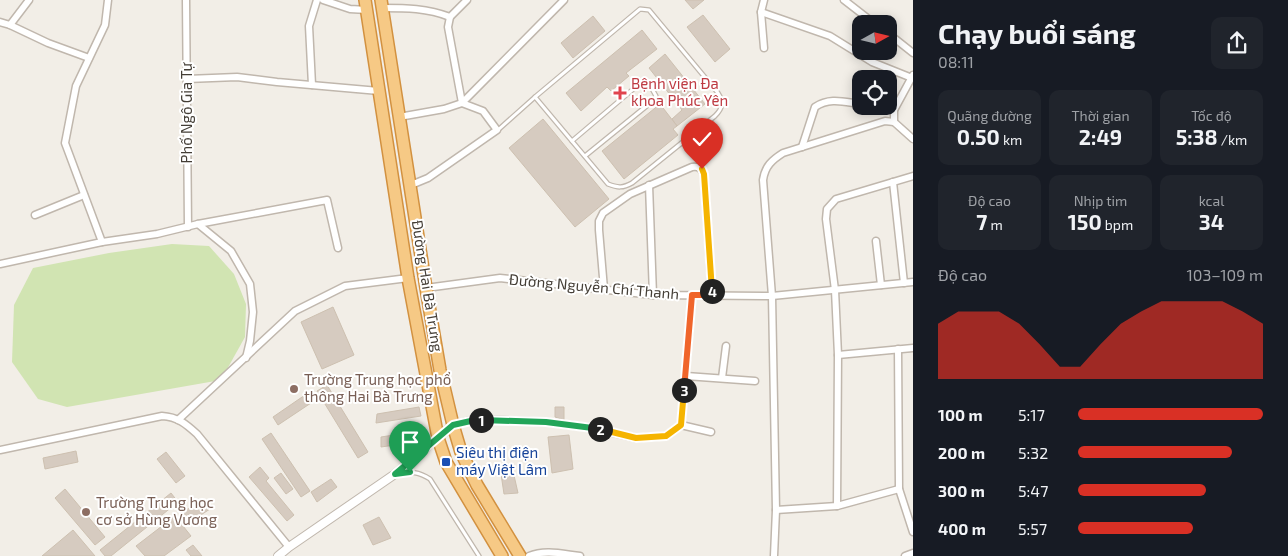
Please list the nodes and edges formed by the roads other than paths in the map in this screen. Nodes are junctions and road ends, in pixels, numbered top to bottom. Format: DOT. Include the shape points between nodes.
graph roads {
  1 [pos="29,0"];
  2 [pos="108,0"];
  3 [pos="186,0"];
  4 [pos="318,0"];
  5 [pos="323,0"];
  6 [pos="467,0"];
  7 [pos="564,0"];
  8 [pos="764,0"];
  9 [pos="844,0"];
  10 [pos="382,4"];
  11 [pos="366,5"];
  12 [pos="761,12"];
  13 [pos="863,15"];
  14 [pos="450,17"];
  15 [pos="0,22"];
  16 [pos="10,25"];
  17 [pos="898,41"];
  18 [pos="764,48"];
  19 [pos="913,53"];
  20 [pos="89,58"];
  21 [pos="912,77"];
  22 [pos="187,79"];
  23 [pos="312,85"];
  24 [pos="379,91"];
  25 [pos="535,97"];
  26 [pos="462,103"];
  27 [pos="852,103"];
  28 [pos="897,104"];
  29 [pos="894,115"];
  30 [pos="400,117"];
  31 [pos="894,122"];
  32 [pos="497,130"];
  33 [pos="913,139"];
  34 [pos="572,141"];
  35 [pos="802,147"];
  36 [pos="585,156"];
  37 [pos="913,176"];
  38 [pos="893,182"];
  39 [pos="411,185"];
  40 [pos="648,185"];
  41 [pos="394,188"];
  42 [pos="84,195"];
  43 [pos="35,215"];
  44 [pos="198,224"];
  45 [pos="188,226"];
  46 [pos="876,241"];
  47 [pos="102,242"];
  48 [pos="338,248"];
  49 [pos="0,264"];
  50 [pos="408,278"];
  51 [pos="913,282"];
  52 [pos="904,283"];
  53 [pos="881,286"];
  54 [pos="426,288"];
  55 [pos="604,289"];
  56 [pos="835,290"];
  57 [pos="653,294"];
  58 [pos="692,295"];
  59 [pos="712,295"];
  60 [pos="772,296"];
  61 [pos="726,346"];
  62 [pos="913,348"];
  63 [pos="898,349"];
  64 [pos="838,355"];
  65 [pos="246,358"];
  66 [pos="686,376"];
  67 [pos="722,378"];
  68 [pos="755,381"];
  69 [pos="178,420"];
  70 [pos="453,425"];
  71 [pos="681,425"];
  72 [pos="712,432"];
  73 [pos="438,438"];
  74 [pos="0,450"];
  75 [pos="395,474"];
  76 [pos="898,490"];
  77 [pos="837,506"];
  78 [pos="776,510"];
  79 [pos="913,532"];
  80 [pos="289,547"];
  81 [pos="913,553"];
  82 [pos="537,554"];
  83 [pos="278,556"];
  84 [pos="479,556"];
  85 [pos="502,556"];
  86 [pos="520,556"];
  87 [pos="529,556"];
  88 [pos="580,556"];
  89 [pos="774,556"];
  90 [pos="904,556"];
  1 -- 16 [label="street"];
  2 -- 20 [label="street" via="105,25"];
  3 -- 22 [label="street, Phố Ngô Gia Tự"];
  4 -- 23 [label="street" via="309,26"];
  5 -- 11 [label="street" via="350,9"];
  6 -- 14 [label="street"];
  7 -- 26 [label="street"];
  8 -- 12 [label="street"];
  9 -- 13 [label="street"];
  10 -- 14 [label="street" via="435,11"];
  10 -- 30 [label="highway, Đường Hai Bà Trưng"];
  11 -- 24 [label="highway, Đường Hai Bà Trưng"];
  12 -- 18 [label="street"];
  12 -- 21 [label="street" via="830,36 872,62"];
  14 -- 26 [label="street" via="448,27"];
  15 -- 16 [label="street"];
  16 -- 20 [label="street"];
  17 -- 19 [label="street"];
  20 -- 42 [label="street" via="76,86 65,143"];
  21 -- 28 [label="street"];
  22 -- 23 [label="street" via="237,77"];
  22 -- 45 [label="street, Phố Ngô Gia Tự"];
  23 -- 24 [label="street"];
  24 -- 41 [label="highway, Đường Hai Bà Trưng"];
  25 -- 32 [label="lane"];
  25 -- 34 [label="lane"];
  25 -- 36 [label="lane" via="640,9 644,9 649,10 722,98 720,111 715,116 624,187 608,184"];
  26 -- 30 [label="street"];
  26 -- 32 [label="street" via="483,111"];
  27 -- 35 [label="street" via="832,100 815,107"];
  29 -- 31 [label="street"];
  30 -- 39 [label="highway, Đường Hai Bà Trưng"];
  31 -- 33 [label="street"];
  31 -- 35 [label="street"];
  32 -- 39 [label="street" via="428,178"];
  34 -- 36 [label="lane"];
  34 -- 36 [label="lane" via="638,85 643,83 651,87 656,96 654,100"];
  35 -- 60 [label="street" via="773,159 765,169 763,180"];
  37 -- 38 [label="street"];
  38 -- 52 [label="street"];
  38 -- 56 [label="street" via="836,199 827,209"];
  39 -- 41 [label="highway"];
  39 -- 54 [label="highway, Đường Hai Bà Trưng"];
  40 -- 55 [label="street" via="603,213 599,221"];
  40 -- 57 [label="street"];
  40 -- 59 [label="street" via="692,167 702,169"];
  41 -- 50 [label="highway, Đường Hai Bà Trưng"];
  42 -- 43 [label="street"];
  42 -- 47 [label="street"];
  44 -- 45 [label="street"];
  44 -- 48 [label="street" via="327,200"];
  44 -- 65 [label="street" via="231,250 250,284 253,312"];
  45 -- 47 [label="street"];
  46 -- 53 [label="street"];
  47 -- 49 [label="street"];
  50 -- 65 [label="street" via="345,286 295,311"];
  50 -- 73 [label="highway, Đường Hai Bà Trưng"];
  51 -- 52 [label="street, Đường Nguyễn Chí Thanh"];
  52 -- 53 [label="street, Đường Nguyễn Chí Thanh"];
  53 -- 56 [label="street, Đường Nguyễn Chí Thanh"];
  54 -- 55 [label="street, Đường Nguyễn Chí Thanh" via="500,278"];
  54 -- 70 [label="highway, Đường Hai Bà Trưng"];
  55 -- 57 [label="street, Đường Nguyễn Chí Thanh"];
  56 -- 60 [label="street, Đường Nguyễn Chí Thanh"];
  56 -- 64 [label="street"];
  57 -- 58 [label="street, Đường Nguyễn Chí Thanh"];
  58 -- 59 [label="street, Đường Nguyễn Chí Thanh"];
  58 -- 66 [label="street"];
  59 -- 60 [label="street, Đường Nguyễn Chí Thanh"];
  60 -- 78 [label="street"];
  61 -- 67 [label="street"];
  62 -- 63 [label="street"];
  63 -- 64 [label="street"];
  63 -- 76 [label="street"];
  64 -- 77 [label="street"];
  65 -- 69 [label="street"];
  66 -- 67 [label="street"];
  66 -- 71 [label="street"];
  67 -- 68 [label="street"];
  69 -- 74 [label="street" via="162,416"];
  69 -- 80 [label="street" via="197,434"];
  70 -- 71 [label="street" via="475,420 546,422 636,438 666,436"];
  70 -- 73 [label="street"];
  70 -- 86 [label="highway, Đường Hai Bà Trưng" via="461,452 477,485"];
  71 -- 72 [label="street"];
  73 -- 75 [label="street"];
  73 -- 85 [label="highway, Đường Hai Bà Trưng" via="446,462"];
  75 -- 80 [label="street"];
  75 -- 84 [label="lane" via="420,473 430,479"];
  76 -- 77 [label="street"];
  76 -- 79 [label="street"];
  77 -- 78 [label="street"];
  78 -- 89 [label="street"];
  80 -- 83 [label="street"];
  81 -- 90 [label="street"];
  82 -- 87 [label="street"];
  82 -- 88 [label="street"];
}
